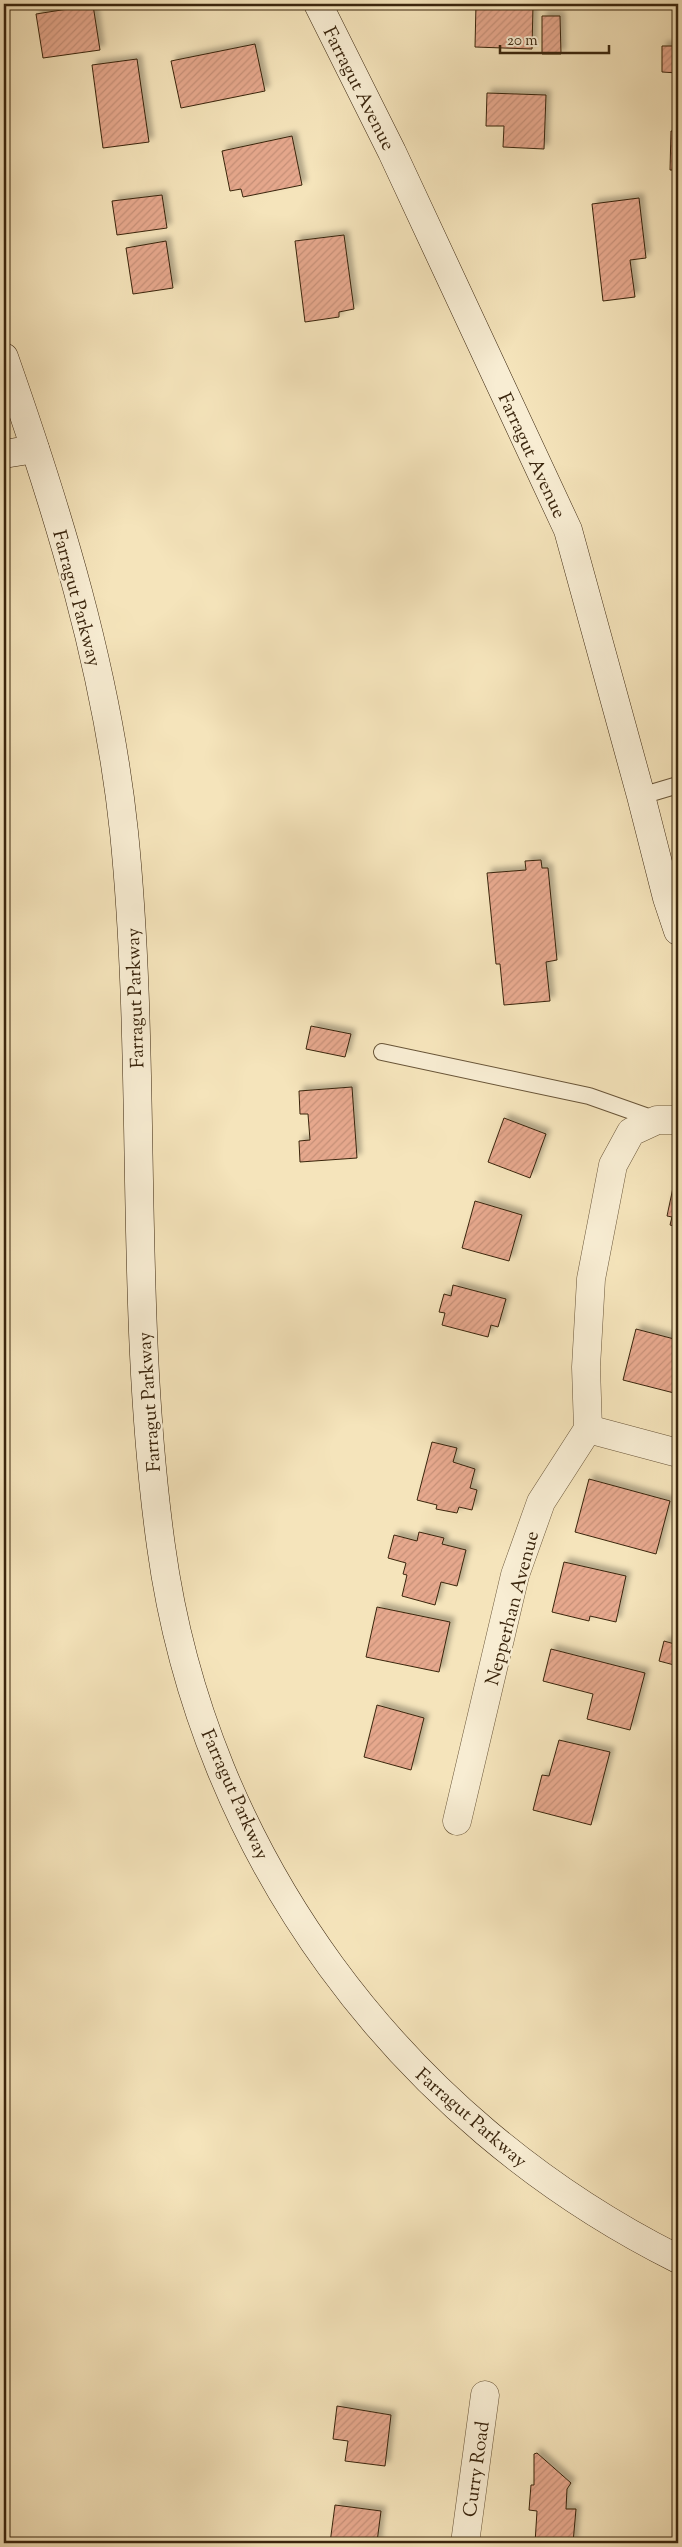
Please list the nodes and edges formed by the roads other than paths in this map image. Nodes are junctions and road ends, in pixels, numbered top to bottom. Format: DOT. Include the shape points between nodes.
graph roads {
  1 [pos="318,4"];
  2 [pos="4,357"];
  3 [pos="35,449"];
  4 [pos="4,454"];
  5 [pos="678,785"];
  6 [pos="641,796"];
  7 [pos="678,932"];
  8 [pos="382,1052"];
  9 [pos="668,1120"];
  10 [pos="588,1429"];
  11 [pos="678,1453"];
  12 [pos="457,1821"];
  13 [pos="678,2259"];
  14 [pos="485,2396"];
  15 [pos="465,2543"];
  1 -- 6 [label="main road, Farragut Avenue" via="392,152 568,530"];
  2 -- 3 [label="main road, Farragut Parkway"];
  3 -- 4 [label="main road"];
  3 -- 13 [label="main road, Farragut Parkway" via="89,634 106,714 122,818 133,952 142,1290 153,1487 175,1620 191,1684 213,1749 238,1810 302,1928 383,2034 444,2096 533,2171 587,2208"];
  5 -- 6 [label="lane"];
  6 -- 7 [label="main road, Farragut Avenue"];
  8 -- 9 [label="lane" via="589,1096"];
  9 -- 10 [label="main road" via="631,1132 613,1165 591,1279 586,1367"];
  10 -- 11 [label="main road"];
  10 -- 12 [label="main road, Nepperhan Avenue" via="541,1502 515,1575"];
  14 -- 15 [label="main road, Curry Road"];
}
